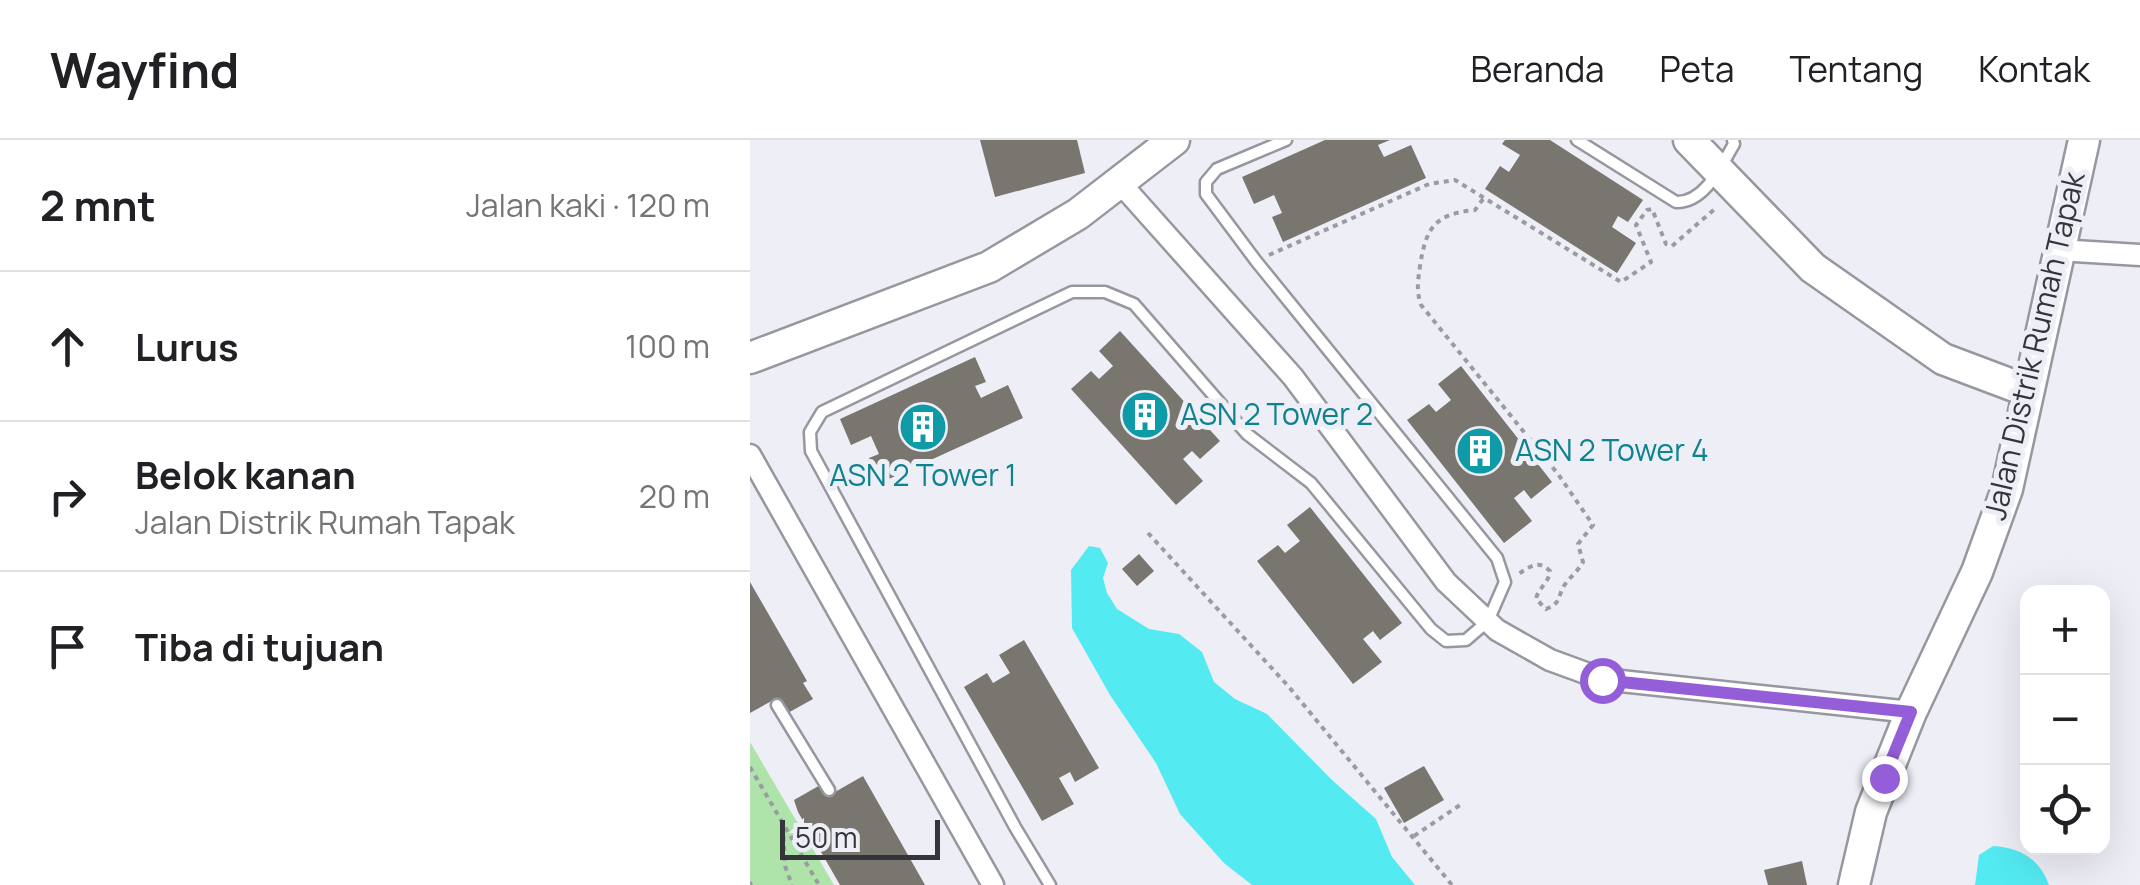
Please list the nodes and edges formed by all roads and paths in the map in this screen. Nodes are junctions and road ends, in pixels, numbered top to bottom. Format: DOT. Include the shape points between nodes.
graph roads {
  1 [pos="1174,140"];
  2 [pos="1286,140"];
  3 [pos="1577,140"];
  4 [pos="1690,140"];
  5 [pos="1733,140"];
  6 [pos="2084,140"];
  7 [pos="1719,170"];
  8 [pos="1121,184"];
  9 [pos="1482,199"];
  10 [pos="2058,250"];
  11 [pos="2140,255"];
  12 [pos="1256,261"];
  13 [pos="750,358"];
  14 [pos="2028,391"];
  15 [pos="750,455"];
  16 [pos="1148,533"];
  17 [pos="1505,582"];
  18 [pos="1488,622"];
  19 [pos="777,705"];
  20 [pos="1911,712"];
  21 [pos="750,767"];
  22 [pos="829,790"];
  23 [pos="1460,805"];
  24 [pos="783,822"];
  25 [pos="1414,837"];
  26 [pos="792,885"];
  27 [pos="819,885"];
  28 [pos="993,885"];
  29 [pos="1050,885"];
  30 [pos="1452,885"];
  31 [pos="1854,885"];
  1 -- 8 [label="street"];
  2 -- 12 [label="lane" via="1217,170 1206,182 1206,194"];
  3 -- 7 [label="lane" via="1676,202 1701,193"];
  4 -- 7 [label="street"];
  5 -- 7 [label="lane"];
  6 -- 10 [label="street, Jalan Distrik Rumah Tapak"];
  7 -- 9 [label="path" via="1717,208 1672,246 1648,210 1636,225 1651,262 1620,282"];
  7 -- 14 [label="street" via="1813,268 1942,359"];
  8 -- 13 [label="street" via="988,267"];
  8 -- 18 [label="street" via="1293,376 1446,582"];
  9 -- 12 [label="path" via="1455,180 1428,184"];
  9 -- 17 [label="path" via="1475,210 1442,218 1424,238 1416,291 1592,525 1578,544 1583,562 1554,606 1546,609 1536,599 1549,579 1544,565"];
  10 -- 11 [label="street"];
  10 -- 14 [label="street, Jalan Distrik Rumah Tapak"];
  12 -- 17 [label="lane" via="1496,558"];
  14 -- 20 [label="street, Jalan Distrik Rumah Tapak" via="2008,489"];
  15 -- 28 [label="street"];
  16 -- 25 [label="path"];
  17 -- 18 [label="lane"];
  18 -- 20 [label="street" via="1550,660 1602,680"];
  18 -- 29 [label="lane" via="1466,640 1446,642 1311,483 1247,434 1134,304 1105,292 1072,292 822,412 810,432 811,451"];
  19 -- 22 [label="lane"];
  20 -- 31 [label="street, Jalan Distrik Rumah Tapak" via="1870,812"];
  21 -- 24 [label="path"];
  23 -- 25 [label="path"];
  24 -- 26 [label="path"];
  24 -- 27 [label="path"];
  25 -- 30 [label="path"];
}
